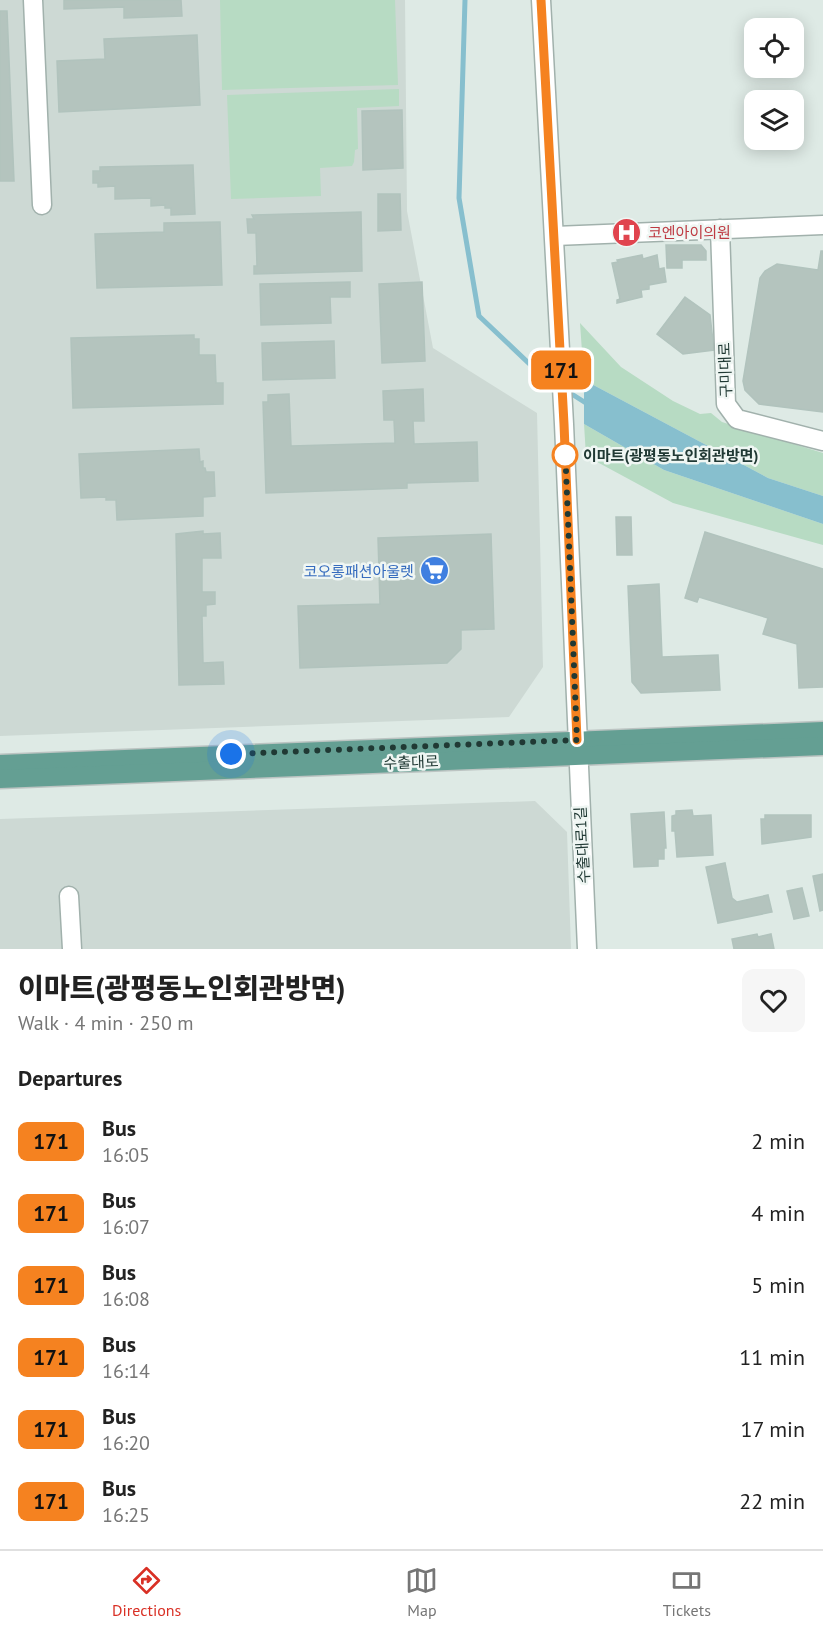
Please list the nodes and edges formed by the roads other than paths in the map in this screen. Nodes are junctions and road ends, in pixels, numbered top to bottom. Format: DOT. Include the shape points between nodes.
graph roads {
  1 [pos="33,0"];
  2 [pos="541,0"];
  3 [pos="42,205"];
  4 [pos="823,225"];
  5 [pos="720,229"];
  6 [pos="555,236"];
  7 [pos="823,441"];
  8 [pos="823,731"];
  9 [pos="823,746"];
  10 [pos="577,748"];
  11 [pos="748,749"];
  12 [pos="823,759"];
  13 [pos="0,764"];
  14 [pos="0,779"];
  15 [pos="69,896"];
  16 [pos="72,949"];
  17 [pos="587,949"];
  1 -- 3 [label="street"];
  2 -- 6 [label="street, 수출대로1길"];
  4 -- 5 [label="street"];
  5 -- 6 [label="street"];
  5 -- 7 [label="street, 구미대로" via="726,404 737,419"];
  6 -- 10 [label="street, 수출대로1길"];
  8 -- 10 [label="main road, 수출대로"];
  9 -- 11 [label="main road, 수출대로"];
  10 -- 11 [label="main road, 수출대로"];
  10 -- 13 [label="main road, 수출대로"];
  10 -- 14 [label="main road, 수출대로"];
  10 -- 17 [label="street, 수출대로1길"];
  11 -- 12 [label="main road"];
  15 -- 16 [label="street"];
}
